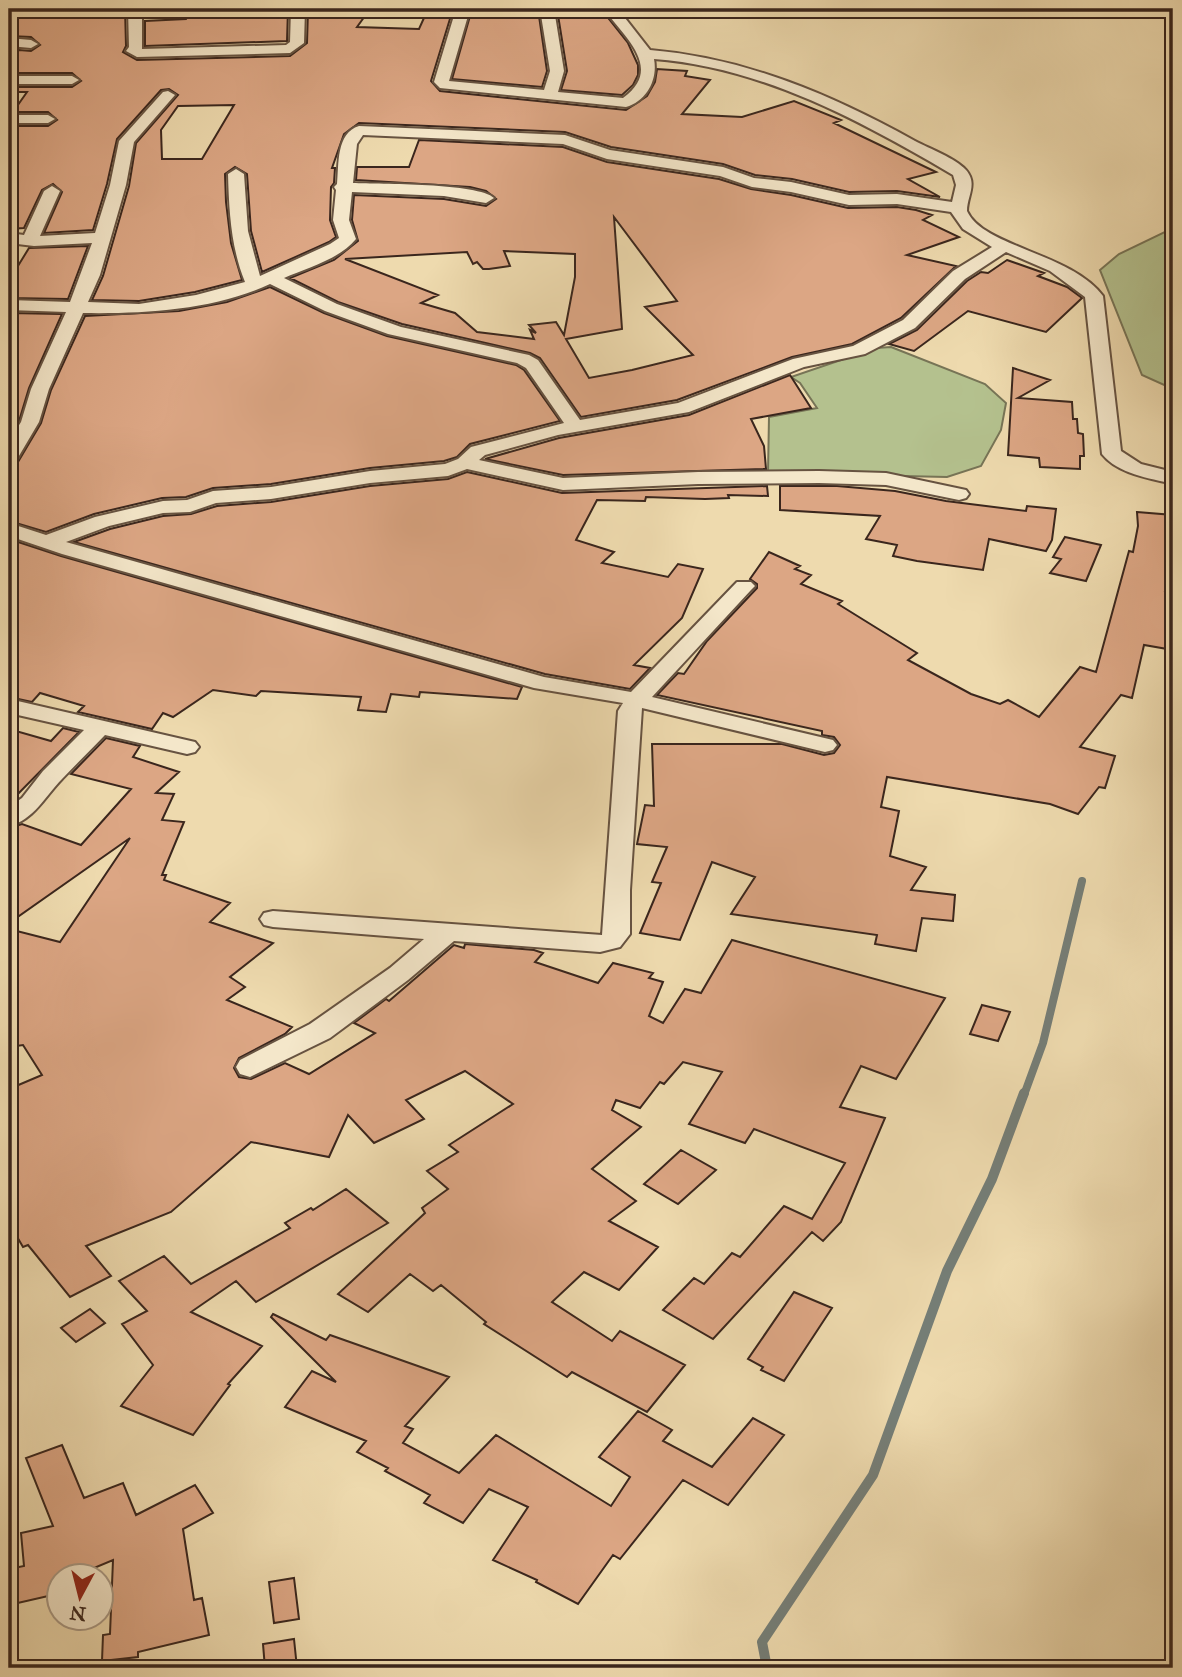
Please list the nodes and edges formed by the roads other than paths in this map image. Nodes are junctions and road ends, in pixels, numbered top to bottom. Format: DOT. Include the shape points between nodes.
graph roads {
  1 [pos="135,9"];
  2 [pos="298,9"];
  3 [pos="418,9"];
  4 [pos="463,9"];
  5 [pos="547,9"];
  6 [pos="611,9"];
  7 [pos="388,11"];
  8 [pos="9,42"];
  9 [pos="31,44"];
  10 [pos="646,54"];
  11 [pos="9,80"];
  12 [pos="72,80"];
  13 [pos="168,95"];
  14 [pos="549,96"];
  15 [pos="9,119"];
  16 [pos="48,119"];
  17 [pos="236,174"];
  18 [pos="342,187"];
  19 [pos="52,191"];
  20 [pos="486,198"];
  21 [pos="959,208"];
  22 [pos="100,238"];
  23 [pos="15,241"];
  24 [pos="1005,246"];
  25 [pos="263,281"];
  26 [pos="9,305"];
  27 [pos="75,308"];
  28 [pos="575,426"];
  29 [pos="9,457"];
  30 [pos="464,463"];
  31 [pos="1173,478"];
  32 [pos="960,494"];
  33 [pos="9,529"];
  34 [pos="49,541"];
  35 [pos="744,586"];
  36 [pos="636,700"];
  37 [pos="9,706"];
  38 [pos="100,727"];
  39 [pos="825,745"];
  40 [pos="187,747"];
  41 [pos="9,819"];
  42 [pos="273,919"];
  43 [pos="450,931"];
  44 [pos="250,1067"];
  1 -- 2 [label="street" via="136,53 290,49 297,43"];
  3 -- 7 [label="street"];
  4 -- 14 [label="street" via="442,82"];
  5 -- 14 [label="street" via="557,71"];
  6 -- 10 [label="street"];
  8 -- 9 [label="street"];
  10 -- 14 [label="street" via="651,68 645,85 626,103"];
  10 -- 21 [label="street" via="707,60 762,77 884,131 959,172 966,187"];
  11 -- 12 [label="street"];
  13 -- 22 [label="street" via="127,141"];
  15 -- 16 [label="street"];
  17 -- 25 [label="street" via="246,266"];
  18 -- 20 [label="street" via="444,191"];
  18 -- 21 [label="street" via="351,137 359,131 382,130 565,140 607,154 723,172 849,200 897,199"];
  18 -- 25 [label="street" via="346,242"];
  19 -- 23 [label="street"];
  21 -- 24 [label="street" via="970,224"];
  22 -- 23 [label="street"];
  22 -- 27 [label="street" via="91,275"];
  24 -- 28 [label="street" via="959,275 909,324 859,351 799,363 682,408"];
  24 -- 31 [label="street" via="1050,264 1094,296 1112,454 1134,468"];
  25 -- 27 [label="street" via="197,300 139,309"];
  25 -- 28 [label="street" via="437,342 523,359 532,364"];
  26 -- 27 [label="street"];
  27 -- 29 [label="street" via="30,422"];
  28 -- 30 [label="street" via="478,451"];
  30 -- 32 [label="street" via="563,484 820,477 886,479"];
  30 -- 34 [label="street" via="429,472 213,497 190,506 163,507 102,521"];
  33 -- 34 [label="street"];
  34 -- 36 [label="street" via="542,683"];
  35 -- 36 [label="street"];
  36 -- 39 [label="street"];
  36 -- 43 [label="street" via="629,711 617,934 600,944"];
  37 -- 38 [label="street"];
  38 -- 40 [label="street"];
  38 -- 41 [label="street" via="30,803"];
  42 -- 43 [label="street"];
  43 -- 44 [label="street" via="320,1031"];
}
